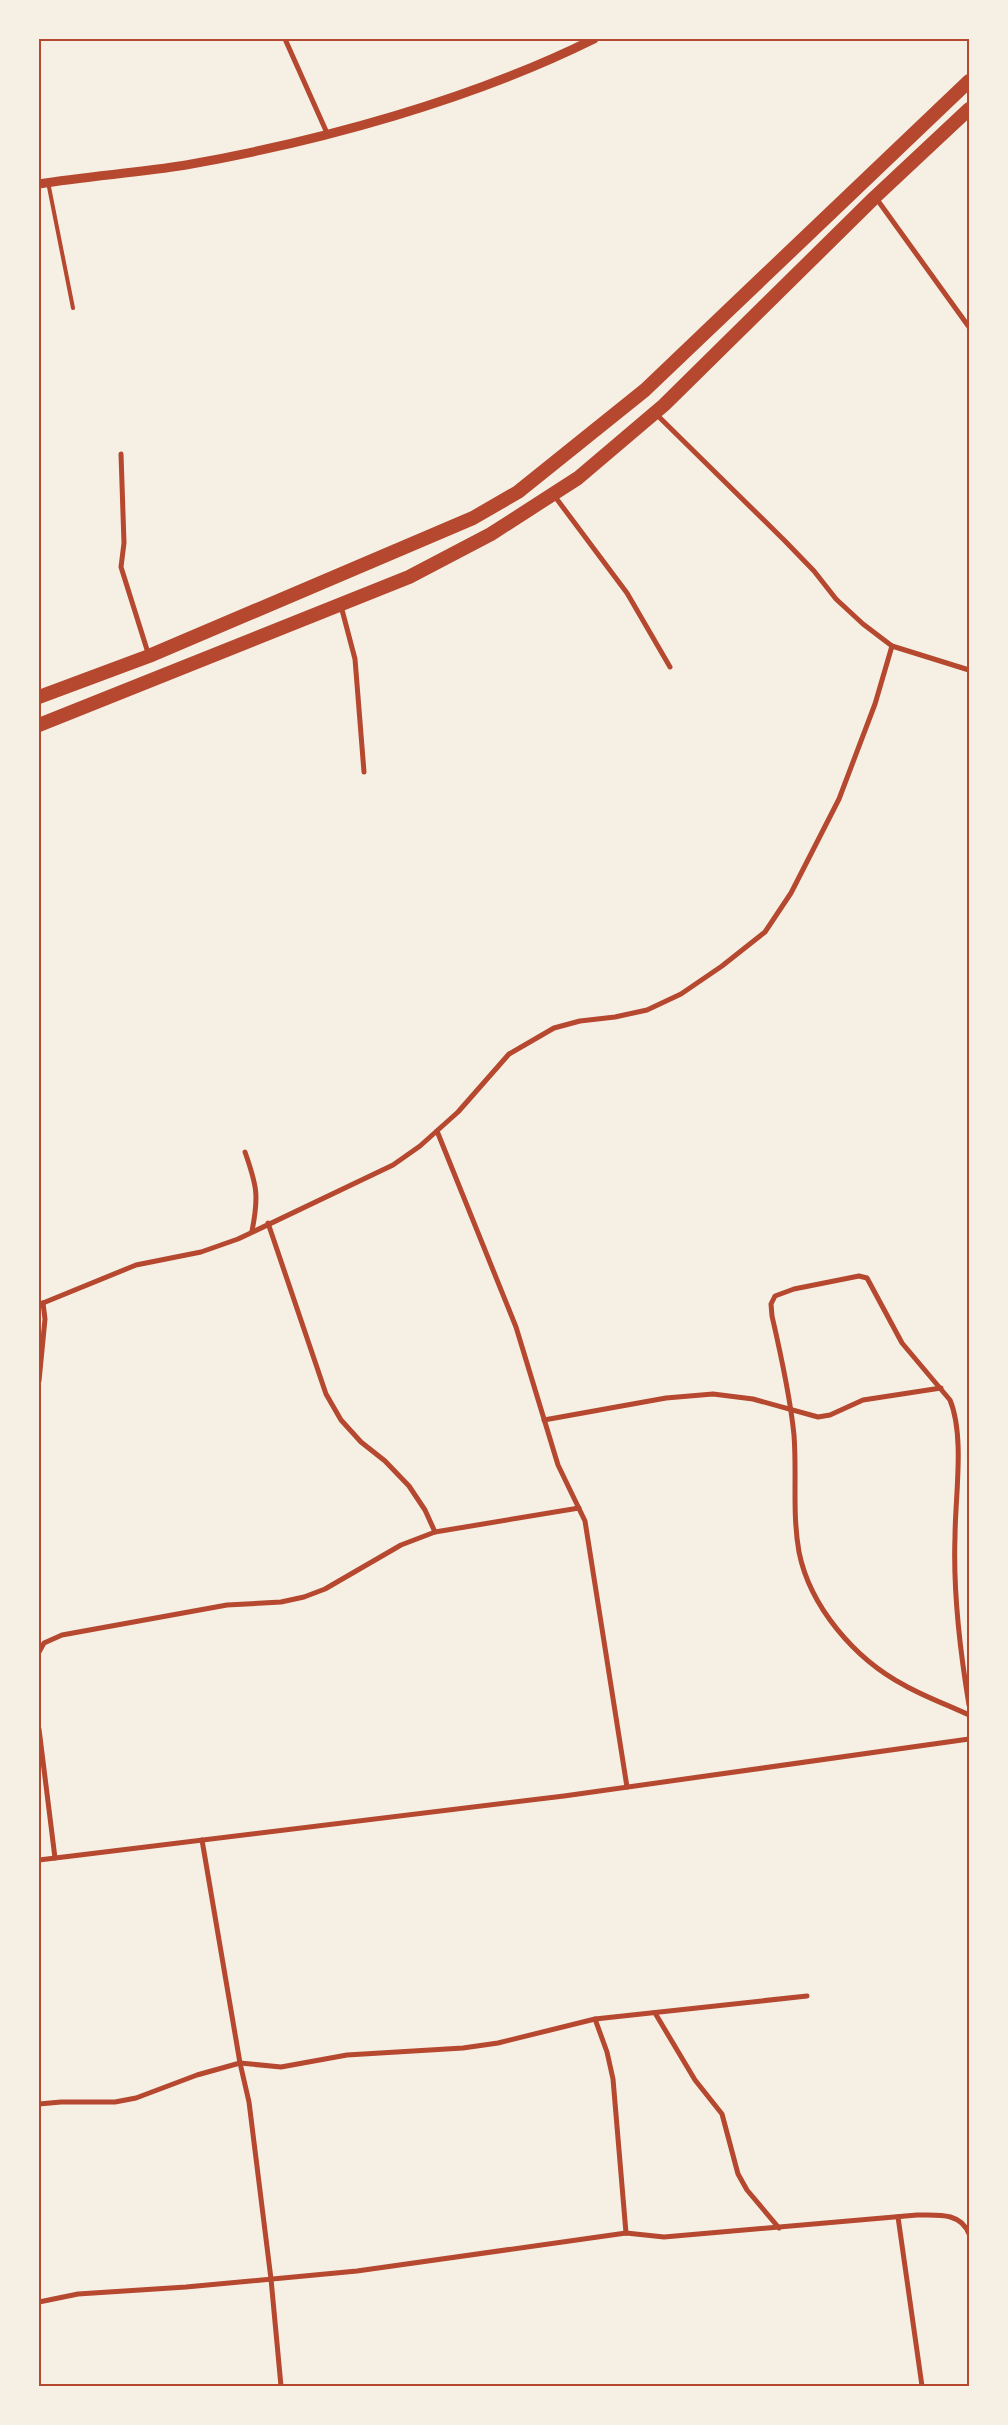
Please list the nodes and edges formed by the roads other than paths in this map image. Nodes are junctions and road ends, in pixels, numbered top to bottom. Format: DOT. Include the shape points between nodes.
graph roads {
  1 [pos="284,39"];
  2 [pos="594,39"];
  3 [pos="969,81"];
  4 [pos="969,109"];
  5 [pos="327,132"];
  6 [pos="48,182"];
  7 [pos="39,184"];
  8 [pos="875,198"];
  9 [pos="73,308"];
  10 [pos="969,327"];
  11 [pos="654,413"];
  12 [pos="121,454"];
  13 [pos="552,494"];
  14 [pos="340,603"];
  15 [pos="892,646"];
  16 [pos="149,656"];
  17 [pos="670,667"];
  18 [pos="969,670"];
  19 [pos="40,694"];
  20 [pos="39,725"];
  21 [pos="364,772"];
  22 [pos="437,1131"];
  23 [pos="246,1152"];
  24 [pos="268,1223"];
  25 [pos="252,1231"];
  26 [pos="41,1303"];
  27 [pos="39,1381"];
  28 [pos="941,1388"];
  29 [pos="790,1408"];
  30 [pos="544,1420"];
  31 [pos="579,1508"];
  32 [pos="435,1532"];
  33 [pos="39,1652"];
  34 [pos="969,1705"];
  35 [pos="969,1715"];
  36 [pos="39,1729"];
  37 [pos="969,1739"];
  38 [pos="627,1787"];
  39 [pos="202,1840"];
  40 [pos="55,1858"];
  41 [pos="39,1860"];
  42 [pos="807,1996"];
  43 [pos="655,2013"];
  44 [pos="595,2019"];
  45 [pos="240,2063"];
  46 [pos="39,2104"];
  47 [pos="898,2216"];
  48 [pos="778,2228"];
  49 [pos="626,2233"];
  50 [pos="969,2234"];
  51 [pos="271,2279"];
  52 [pos="39,2302"];
  53 [pos="281,2386"];
  54 [pos="922,2386"];
  1 -- 5 [label="street"];
  2 -- 5 [label="street" via="516,74 444,100"];
  3 -- 16 [label="highway" via="645,390 518,492 473,518"];
  4 -- 8 [label="highway"];
  5 -- 6 [label="street" via="185,165"];
  6 -- 7 [label="street"];
  6 -- 9 [label="lane"];
  8 -- 10 [label="street"];
  8 -- 11 [label="highway"];
  11 -- 13 [label="highway" via="578,478"];
  11 -- 15 [label="street" via="785,541 836,599"];
  12 -- 16 [label="street" via="124,543 121,567"];
  13 -- 14 [label="highway" via="491,534 417,572"];
  13 -- 17 [label="street" via="627,593"];
  14 -- 20 [label="highway"];
  14 -- 21 [label="street" via="355,659"];
  15 -- 18 [label="street"];
  15 -- 22 [label="street" via="875,704 839,799 791,894 765,932 681,994 647,1010 554,1028 509,1054"];
  16 -- 19 [label="highway"];
  22 -- 24 [label="street" via="393,1165"];
  22 -- 30 [label="street" via="516,1327"];
  23 -- 25 [label="street" via="257,1185 258,1204"];
  24 -- 25 [label="street"];
  24 -- 32 [label="street" via="326,1394 341,1420 409,1486"];
  25 -- 26 [label="street" via="201,1252 136,1265"];
  26 -- 27 [label="street" via="45,1319"];
  28 -- 29 [label="street" via="863,1400 818,1417"];
  28 -- 29 [label="street" via="902,1343 871,1285 866,1278 859,1276 794,1288 775,1296 771,1304 772,1316"];
  28 -- 34 [label="street" via="954,1410 958,1488 954,1538 957,1600 962,1666"];
  29 -- 30 [label="street" via="713,1394 666,1398"];
  29 -- 35 [label="street" via="799,1552 812,1592 859,1653 903,1685"];
  30 -- 31 [label="street" via="558,1465"];
  31 -- 32 [label="street"];
  31 -- 38 [label="street" via="589,1535"];
  32 -- 33 [label="street" via="401,1546 304,1598 227,1605 62,1635 44,1643"];
  36 -- 40 [label="street"];
  37 -- 38 [label="street"];
  38 -- 39 [label="street"];
  39 -- 40 [label="street"];
  39 -- 45 [label="street"];
  40 -- 41 [label="street"];
  42 -- 43 [label="street"];
  43 -- 44 [label="street"];
  43 -- 48 [label="street" via="695,2080 722,2114 738,2174"];
  44 -- 45 [label="street" via="463,2048 347,2055 281,2067"];
  44 -- 49 [label="street" via="607,2052 612,2079"];
  45 -- 46 [label="street" via="136,2098 115,2102"];
  45 -- 51 [label="street" via="249,2102"];
  47 -- 48 [label="street"];
  47 -- 50 [label="street" via="945,2215 958,2219"];
  47 -- 54 [label="street"];
  48 -- 49 [label="street" via="664,2237"];
  49 -- 51 [label="street" via="357,2271"];
  51 -- 52 [label="street" via="78,2294"];
  51 -- 53 [label="street"];
}
